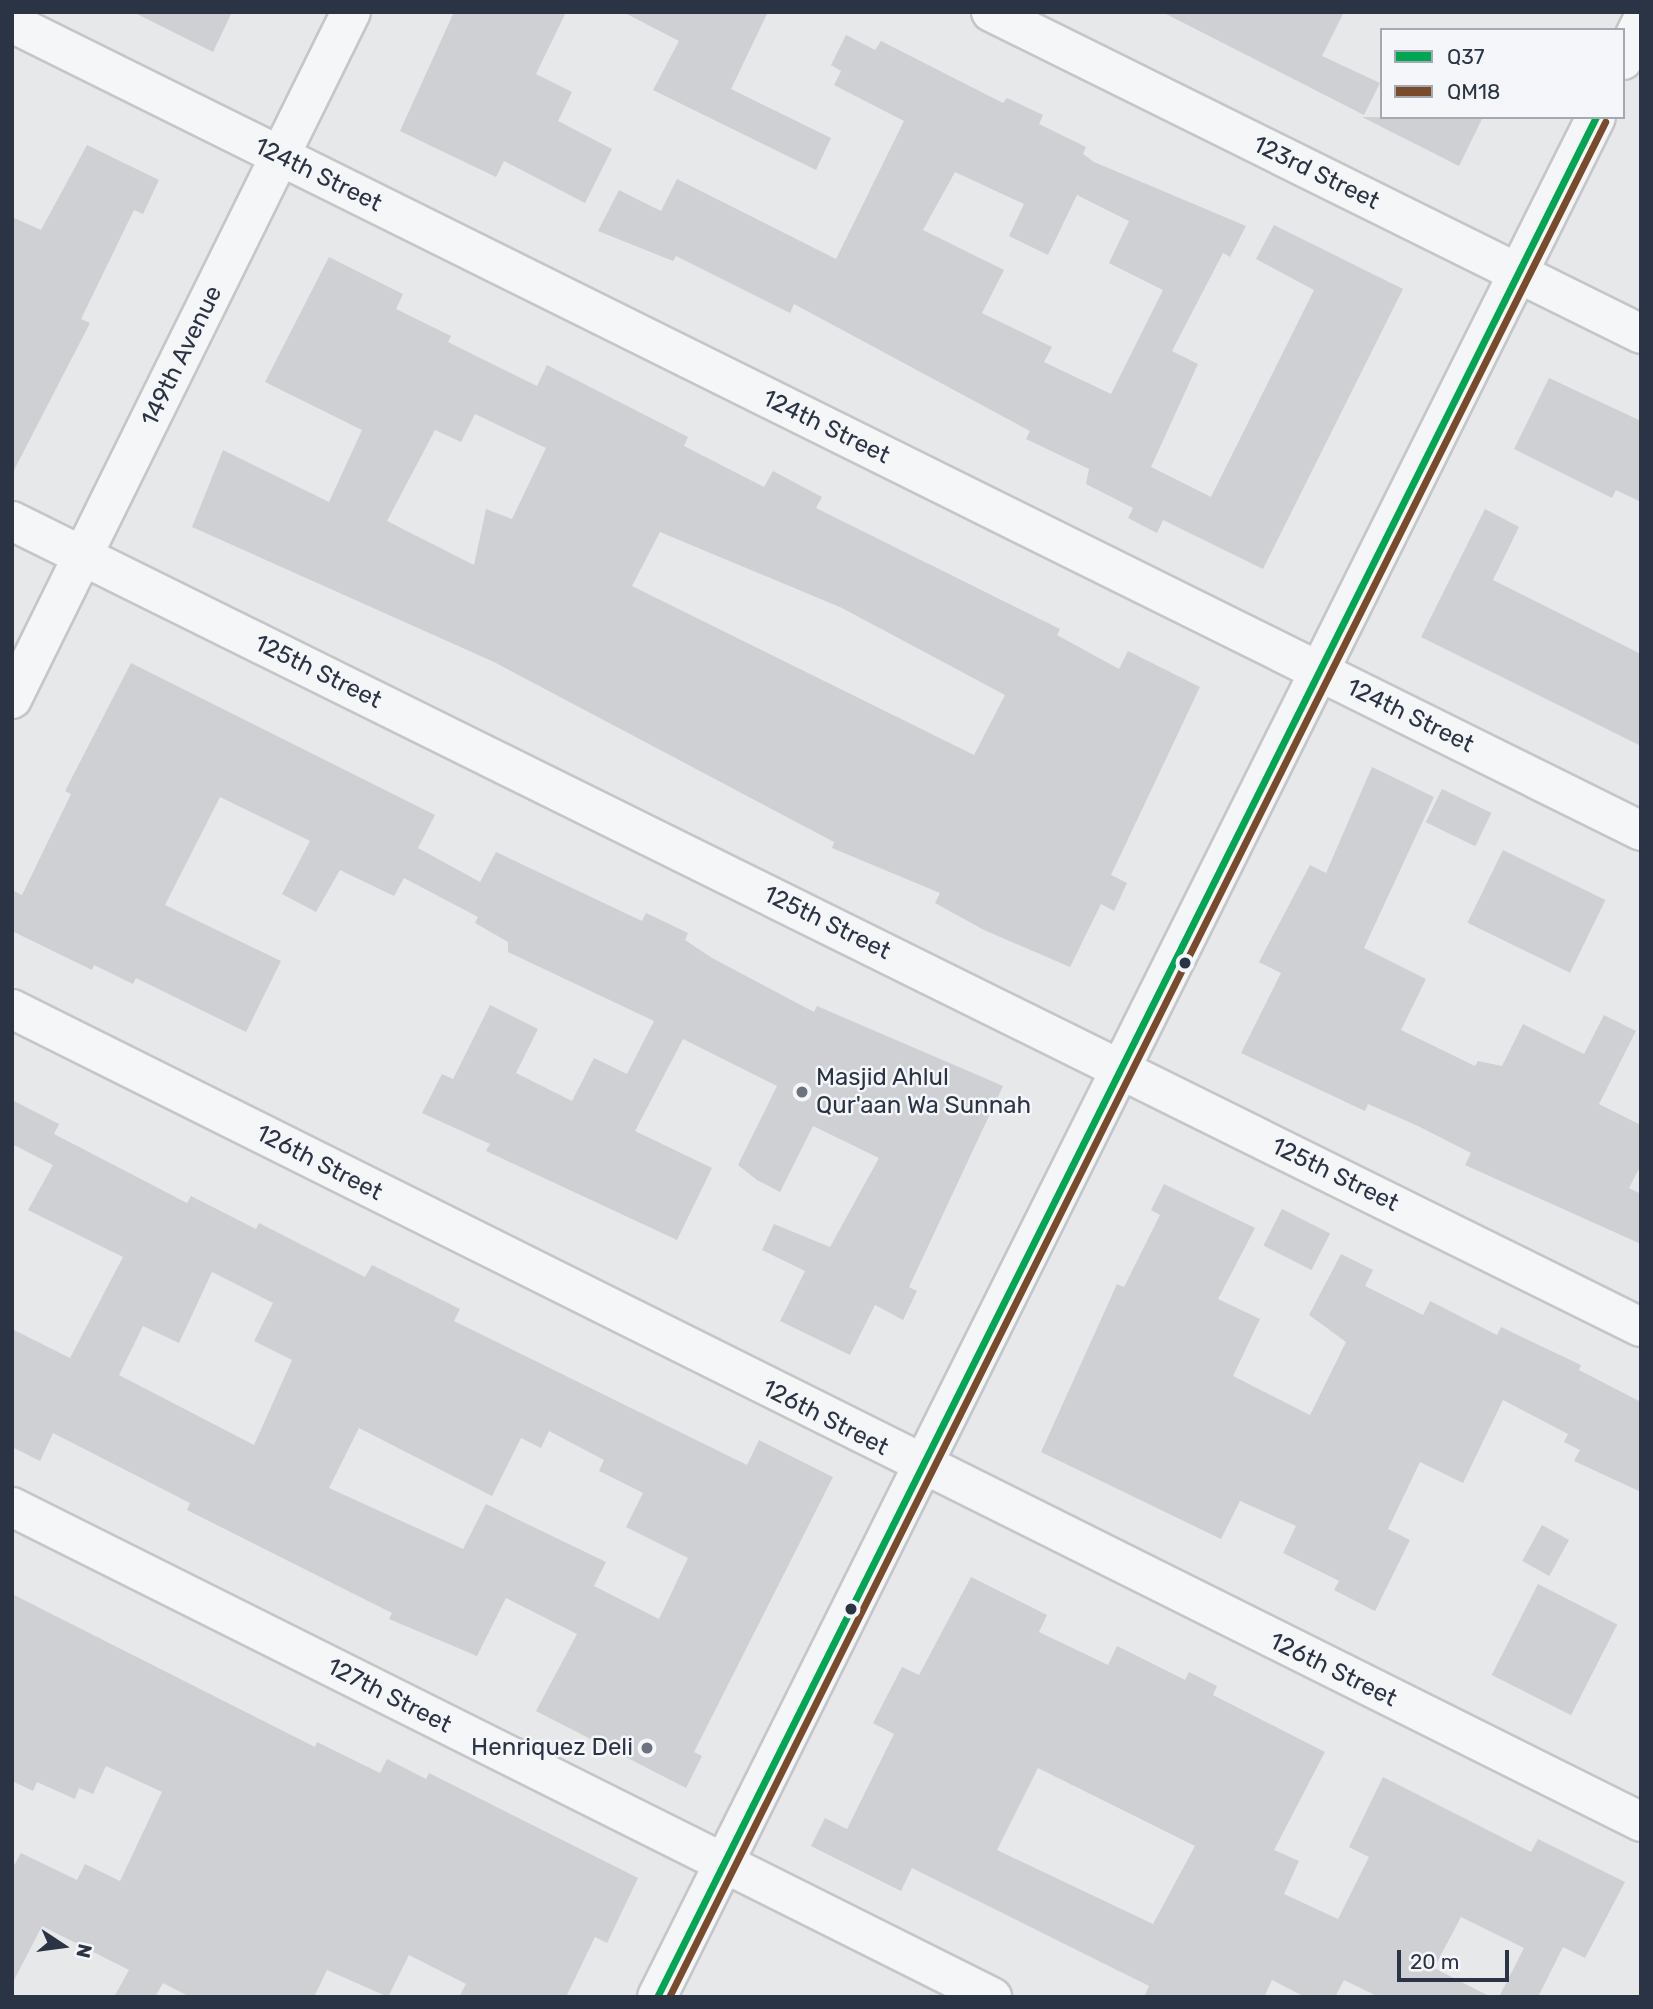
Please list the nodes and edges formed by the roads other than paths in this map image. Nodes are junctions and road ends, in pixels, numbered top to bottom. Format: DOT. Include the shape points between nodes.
graph roads {
  1 [pos="351,12"];
  2 [pos="991,12"];
  3 [pos="12,23"];
  4 [pos="1641,23"];
  5 [pos="1625,56"];
  6 [pos="1595,119"];
  7 [pos="280,156"];
  8 [pos="1522,275"];
  9 [pos="1641,334"];
  10 [pos="12,521"];
  11 [pos="82,556"];
  12 [pos="1316,670"];
  13 [pos="12,699"];
  14 [pos="1641,831"];
  15 [pos="12,1009"];
  16 [pos="1120,1069"];
  17 [pos="1641,1327"];
  18 [pos="923,1468"];
  19 [pos="12,1507"];
  20 [pos="1641,1822"];
  21 [pos="724,1864"];
  22 [pos="657,1997"];
  23 [pos="992,1997"];
  1 -- 7 [label="street, 149th Avenue"];
  2 -- 8 [label="street, 123rd Street"];
  3 -- 7 [label="street, 124th Street"];
  4 -- 5 [label="street"];
  6 -- 8 [label="street"];
  7 -- 11 [label="street, 149th Avenue"];
  7 -- 12 [label="street, 124th Street"];
  8 -- 9 [label="street, 123rd Street"];
  8 -- 12 [label="street"];
  10 -- 11 [label="street, 125th Street"];
  11 -- 13 [label="street, 149th Avenue"];
  11 -- 16 [label="street, 125th Street"];
  12 -- 14 [label="street, 124th Street"];
  12 -- 16 [label="street"];
  15 -- 18 [label="street, 126th Street"];
  16 -- 17 [label="street, 125th Street"];
  16 -- 18 [label="street"];
  18 -- 20 [label="street, 126th Street"];
  18 -- 21 [label="street"];
  19 -- 21 [label="street, 127th Street"];
  21 -- 22 [label="street"];
  21 -- 23 [label="street, 127th Street"];
}
